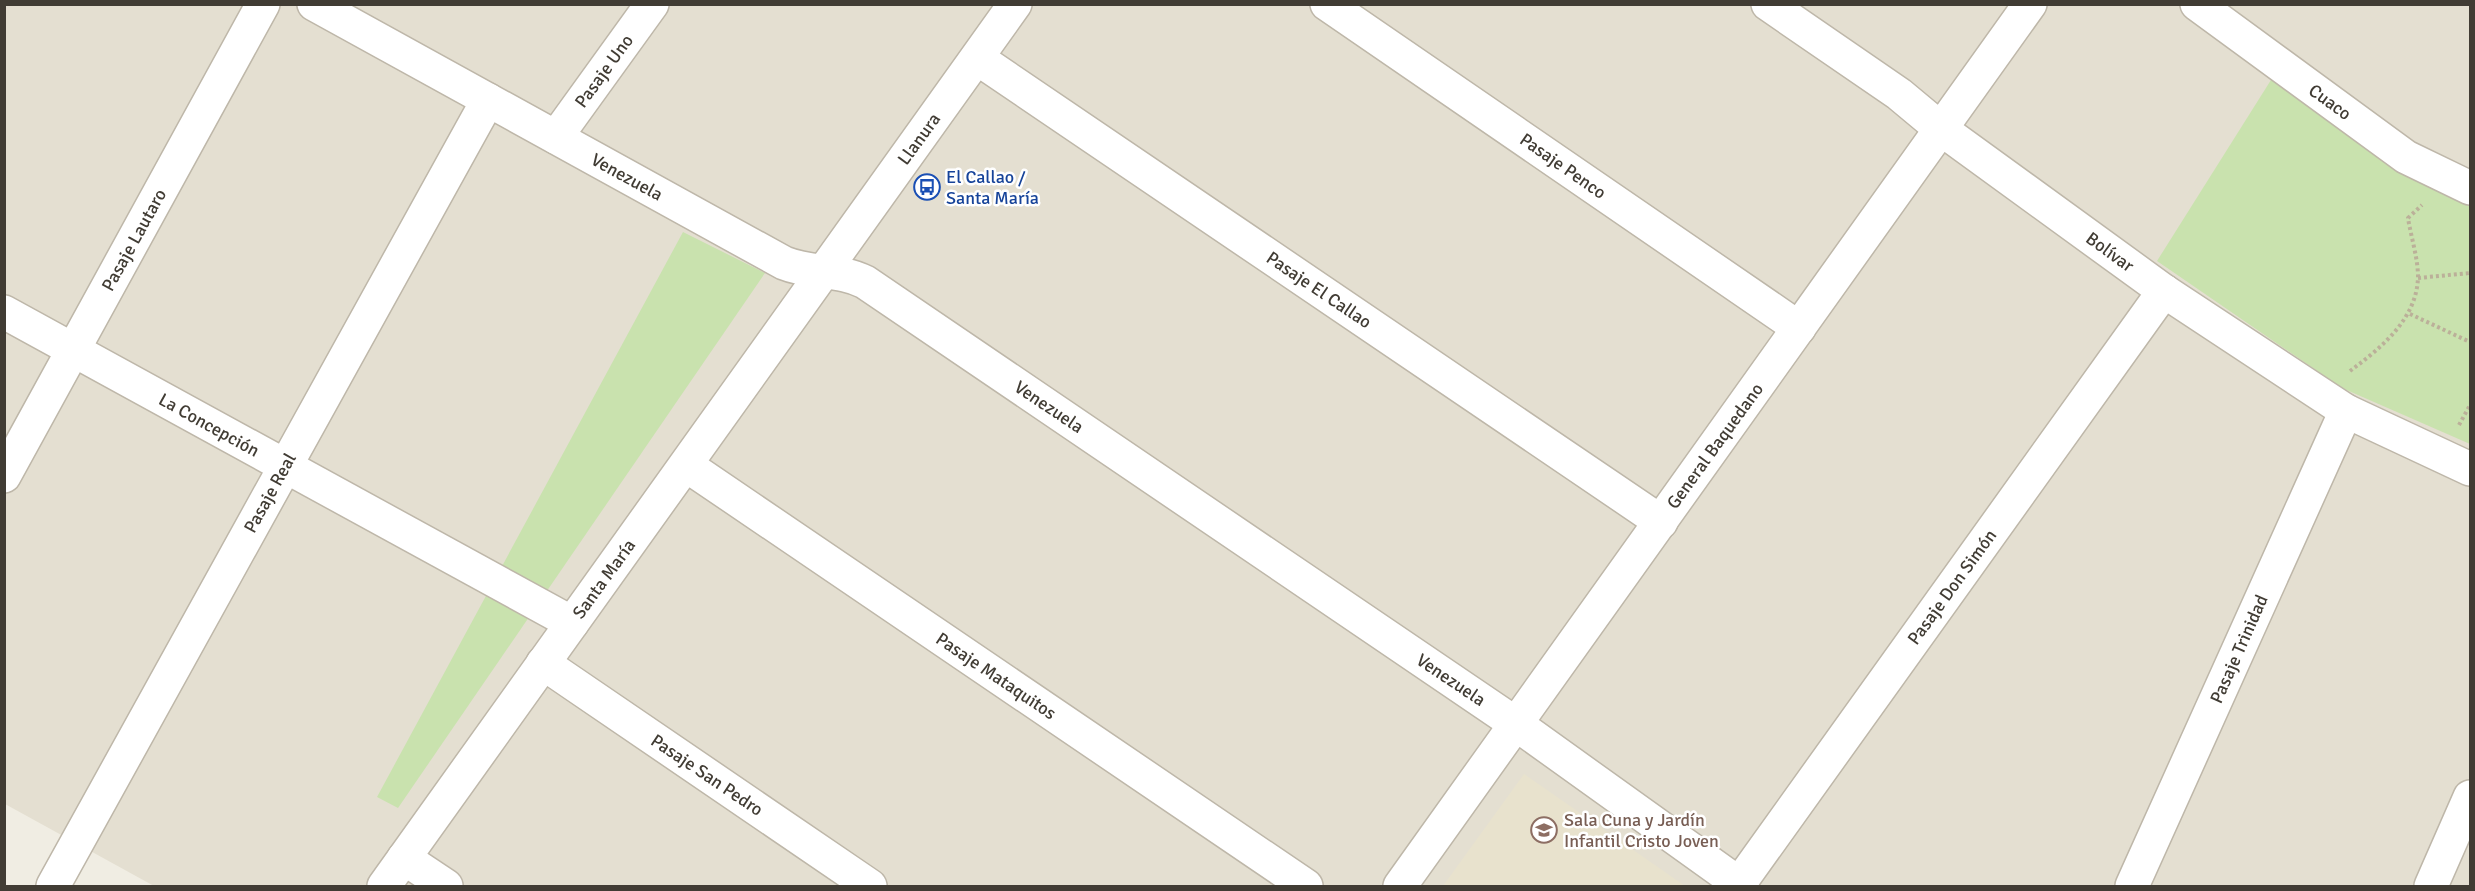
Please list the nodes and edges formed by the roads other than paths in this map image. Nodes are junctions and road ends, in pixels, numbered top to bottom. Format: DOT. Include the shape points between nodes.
graph roads {
  1 [pos="263,4"];
  2 [pos="652,4"];
  3 [pos="1015,4"];
  4 [pos="1327,4"];
  5 [pos="1768,4"];
  6 [pos="2030,4"];
  7 [pos="2197,4"];
  8 [pos="322,6"];
  9 [pos="977,58"];
  10 [pos="488,100"];
  11 [pos="1941,129"];
  12 [pos="556,137"];
  13 [pos="2470,188"];
  14 [pos="824,273"];
  15 [pos="2164,291"];
  16 [pos="4,312"];
  17 [pos="1798,328"];
  18 [pos="74,350"];
  19 [pos="2346,411"];
  20 [pos="686,465"];
  21 [pos="285,466"];
  22 [pos="2470,469"];
  23 [pos="4,476"];
  24 [pos="1661,522"];
  25 [pos="572,623"];
  26 [pos="543,663"];
  27 [pos="1516,724"];
  28 [pos="2470,797"];
  29 [pos="404,858"];
  30 [pos="1741,885"];
  31 [pos="52,886"];
  32 [pos="384,886"];
  33 [pos="446,886"];
  34 [pos="870,886"];
  35 [pos="1306,886"];
  36 [pos="1400,886"];
  37 [pos="2132,886"];
  38 [pos="2431,886"];
  1 -- 18 [label="street, Pasaje Lautaro"];
  2 -- 12 [label="street, Pasaje Uno"];
  3 -- 9 [label="street, Llanura"];
  4 -- 17 [label="street, Pasaje Penco"];
  5 -- 11 [label="street, Bolívar" via="1899,94"];
  6 -- 11 [label="street, General Baquedano"];
  7 -- 13 [label="street, Cuaco" via="2406,157"];
  8 -- 10 [label="street, Venezuela"];
  9 -- 14 [label="street, Llanura"];
  9 -- 24 [label="street, Pasaje El Callao"];
  10 -- 12 [label="street, Venezuela"];
  10 -- 21 [label="street, Pasaje Real"];
  11 -- 15 [label="street, Bolívar"];
  11 -- 17 [label="street, General Baquedano"];
  12 -- 14 [label="street, Venezuela" via="784,263"];
  14 -- 20 [label="street, Santa María"];
  14 -- 27 [label="street, Venezuela" via="847,274 865,282"];
  15 -- 19 [label="street, Bolívar"];
  15 -- 30 [label="street, Pasaje Don Simón"];
  16 -- 18 [label="street, La Concepción"];
  17 -- 24 [label="street, General Baquedano"];
  18 -- 21 [label="street, La Concepción"];
  18 -- 23 [label="street, Pasaje Lautaro"];
  19 -- 22 [label="street, Bolívar"];
  19 -- 37 [label="street, Pasaje Trinidad"];
  20 -- 25 [label="street, Santa María"];
  20 -- 35 [label="street, Pasaje Mataquitos"];
  21 -- 25 [label="street, La Concepción"];
  21 -- 31 [label="street, Pasaje Real"];
  24 -- 27 [label="street, General Baquedano"];
  25 -- 26 [label="street, Santa María"];
  26 -- 29 [label="street, Santa María"];
  26 -- 34 [label="street, Pasaje San Pedro"];
  27 -- 30 [label="street, Venezuela"];
  27 -- 36 [label="street, General Baquedano"];
  28 -- 38 [label="street"];
  29 -- 32 [label="street, Santa María"];
  29 -- 33 [label="street"];
}
